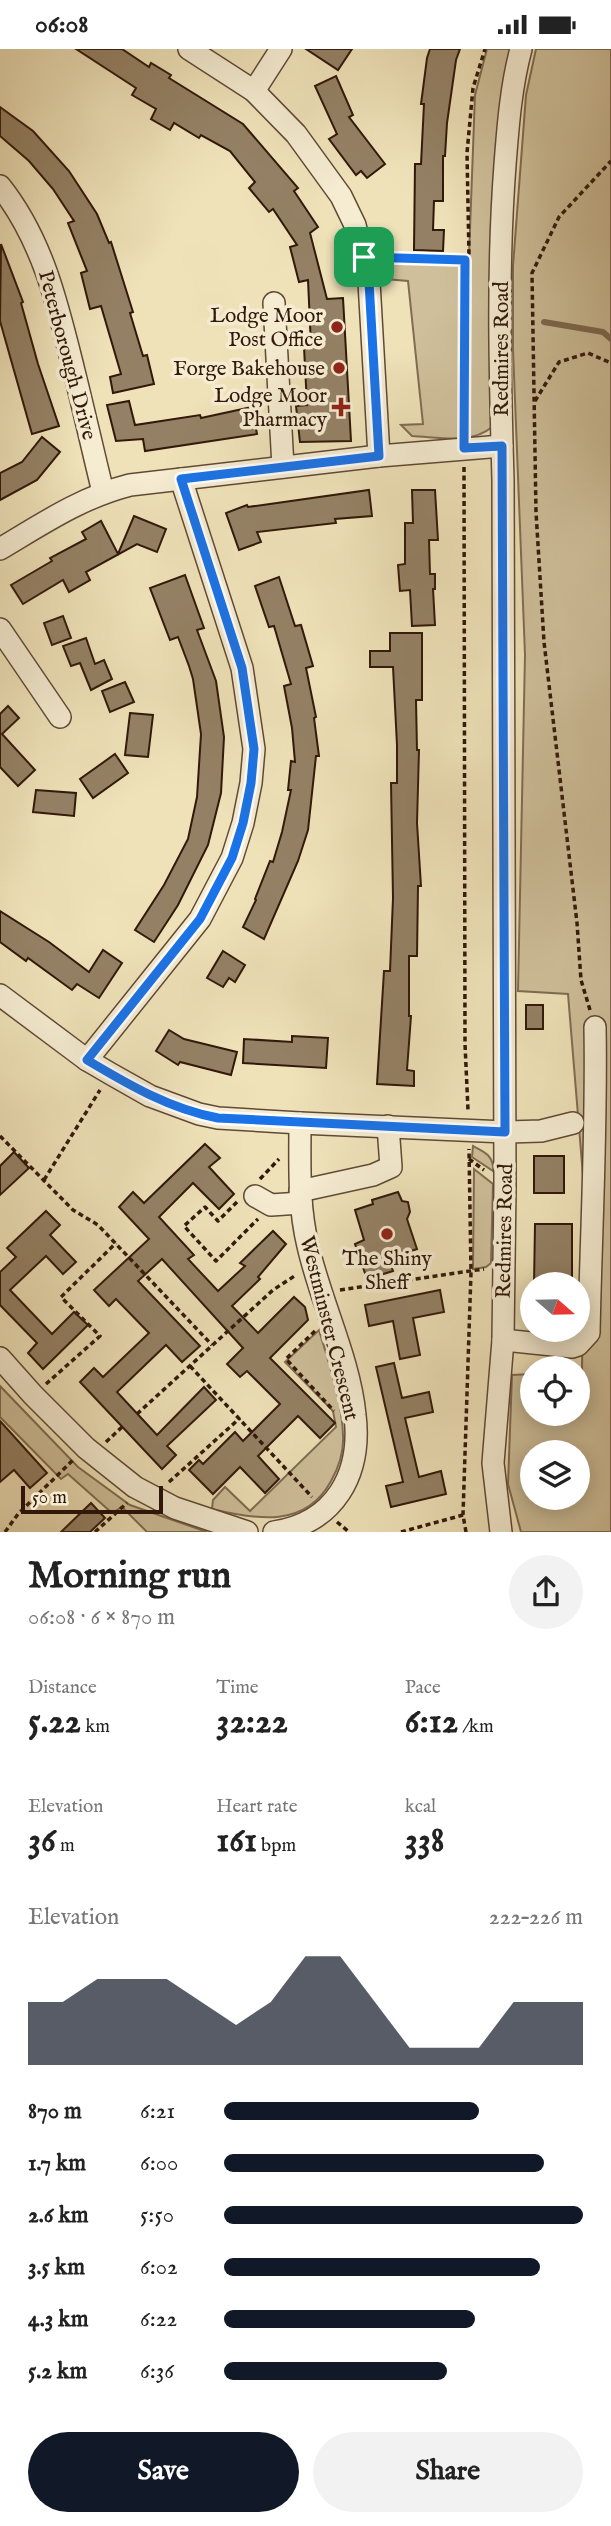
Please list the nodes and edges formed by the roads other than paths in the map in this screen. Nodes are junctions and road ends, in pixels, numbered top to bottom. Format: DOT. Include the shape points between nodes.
graph roads {
  1 [pos="189,49"];
  2 [pos="281,49"];
  3 [pos="521,49"];
  4 [pos="254,91"];
  5 [pos="0,186"];
  6 [pos="274,303"];
  7 [pos="502,446"];
  8 [pos="379,456"];
  9 [pos="283,467"];
  10 [pos="181,479"];
  11 [pos="103,492"];
  12 [pos="0,549"];
  13 [pos="0,629"];
  14 [pos="60,717"];
  15 [pos="0,995"];
  16 [pos="595,1027"];
  17 [pos="87,1060"];
  18 [pos="573,1122"];
  19 [pos="388,1126"];
  20 [pos="300,1131"];
  21 [pos="505,1132"];
  22 [pos="257,1195"];
  23 [pos="301,1197"];
  24 [pos="503,1340"];
  25 [pos="0,1359"];
  26 [pos="247,1532"];
  27 [pos="274,1532"];
  28 [pos="501,1532"];
  1 -- 4 [label="street"];
  2 -- 4 [label="street"];
  3 -- 7 [label="street, Redmires Road" via="502,207"];
  4 -- 8 [label="street" via="296,134 341,196 355,225 369,282"];
  5 -- 11 [label="street, Peterborough Drive" via="42,258 60,311"];
  6 -- 9 [label="street"];
  7 -- 8 [label="street"];
  7 -- 21 [label="street, Redmires Road"];
  8 -- 9 [label="street"];
  9 -- 10 [label="street"];
  10 -- 11 [label="street"];
  10 -- 17 [label="street" via="242,668 254,749 251,783 232,858 200,919"];
  11 -- 12 [label="street"];
  13 -- 14 [label="street"];
  15 -- 17 [label="street"];
  16 -- 24 [label="street" via="597,1111 589,1333 572,1347"];
  17 -- 20 [label="street" via="150,1096 199,1114"];
  18 -- 21 [label="street" via="541,1131"];
  19 -- 20 [label="street"];
  19 -- 21 [label="street"];
  19 -- 23 [label="street" via="391,1167"];
  20 -- 23 [label="street, Westminster Crescent"];
  21 -- 24 [label="street, Redmires Road"];
  22 -- 23 [label="street"];
  23 -- 27 [label="street, Westminster Crescent" via="308,1249 355,1413 356,1436 339,1496 310,1522"];
  24 -- 28 [label="street, Redmires Road" via="493,1462"];
  25 -- 26 [label="street" via="86,1448 147,1493 196,1516"];
}
